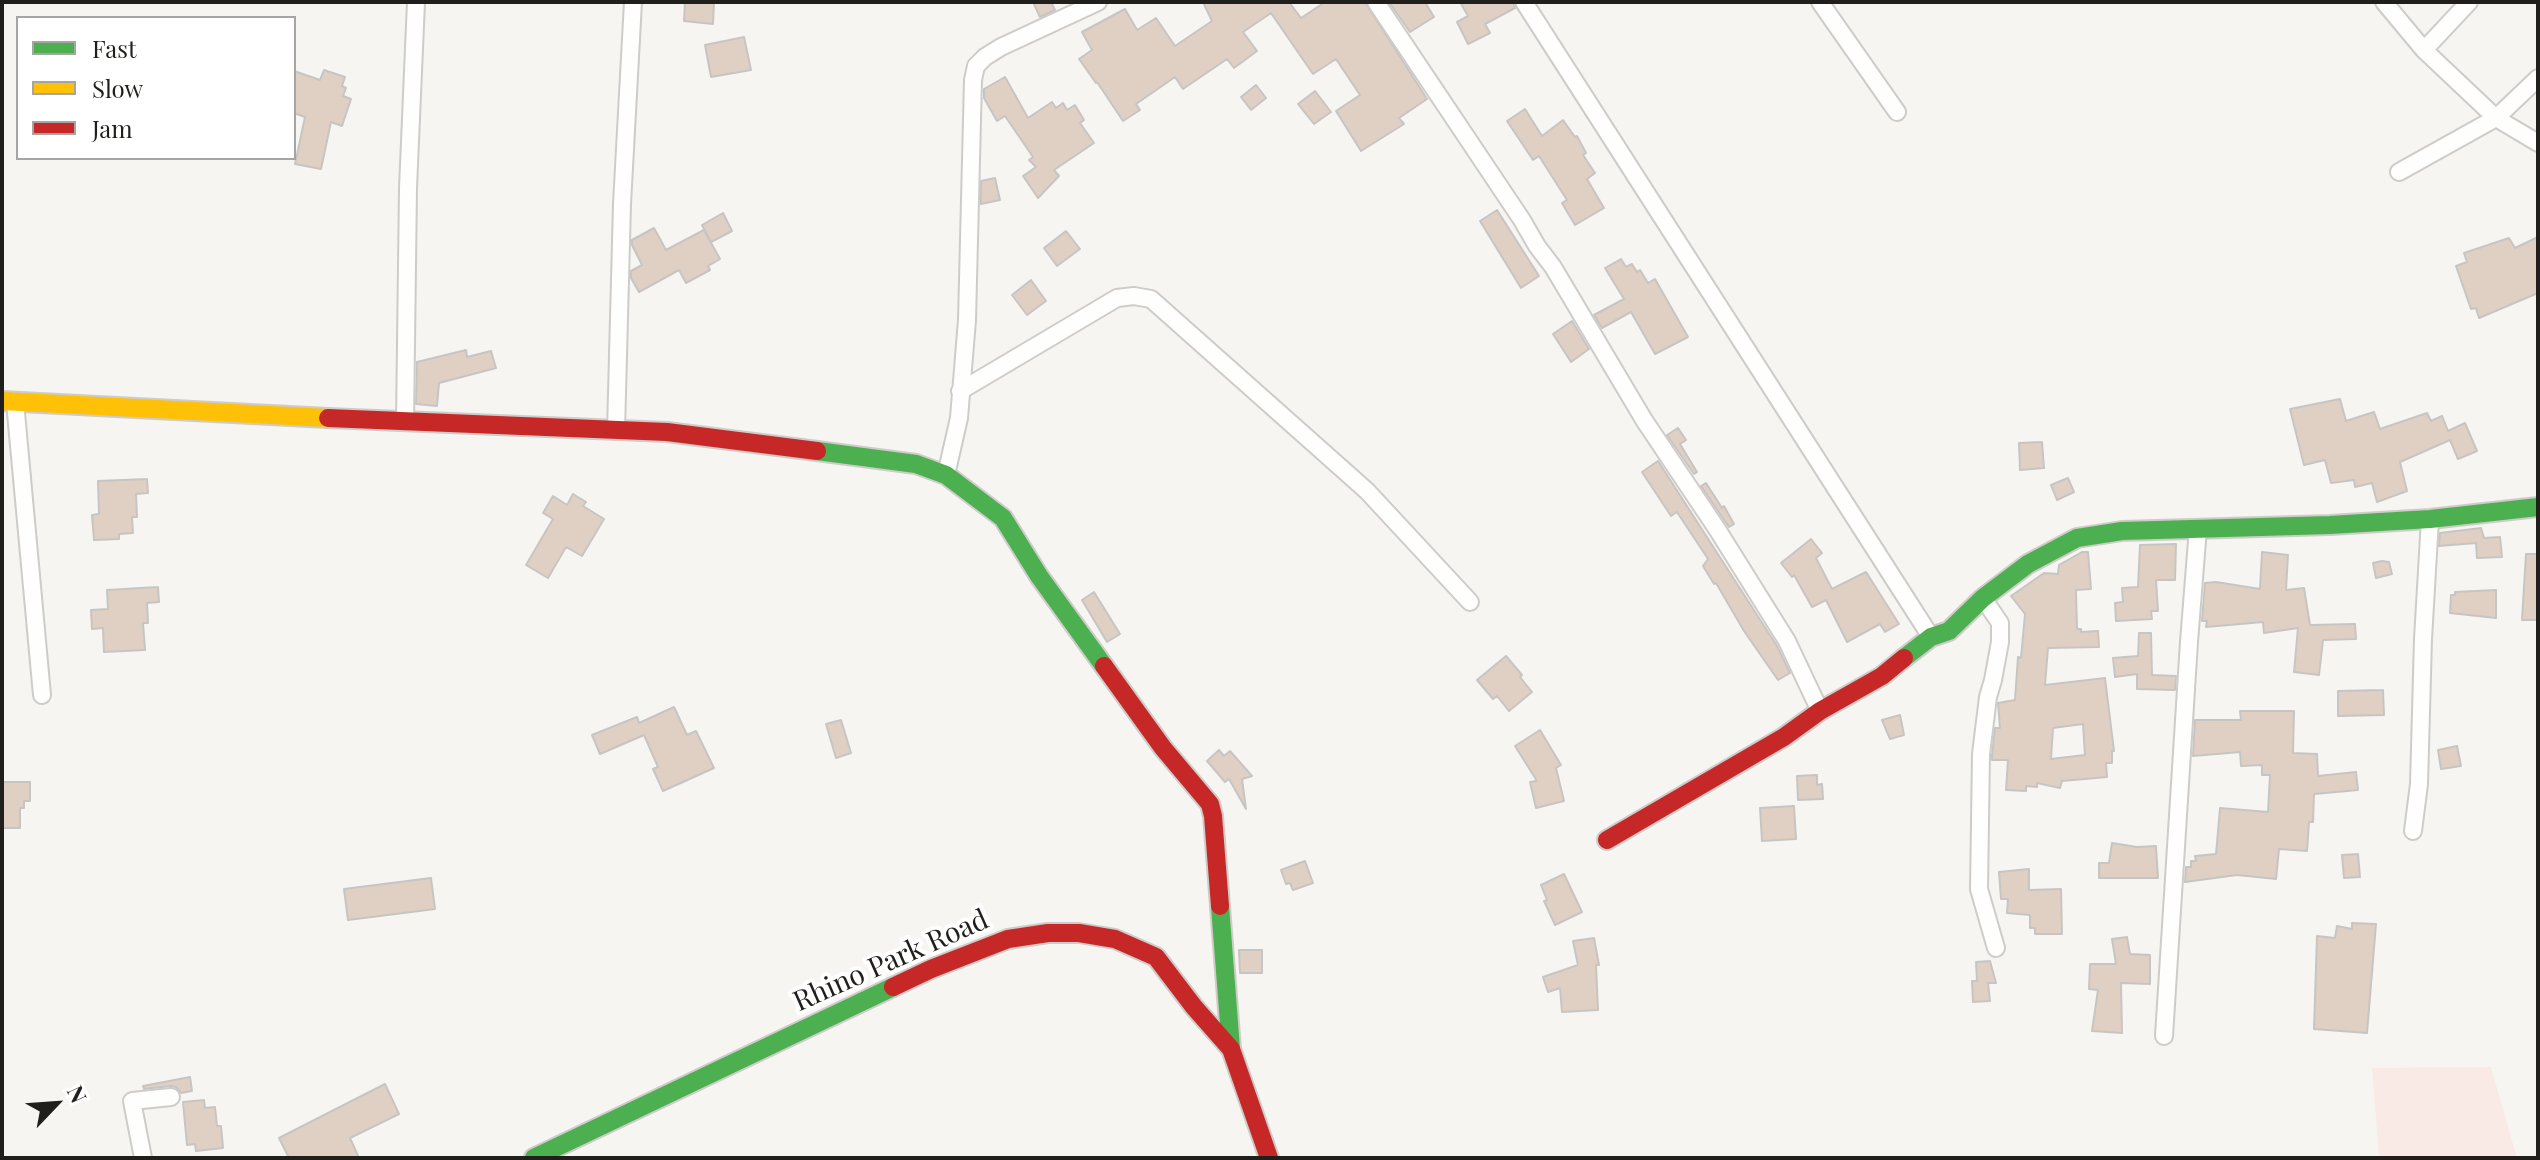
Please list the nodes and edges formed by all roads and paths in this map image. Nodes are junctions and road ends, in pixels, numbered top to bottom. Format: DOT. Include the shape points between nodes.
graph roads {
  1 [pos="416,2"];
  2 [pos="633,2"];
  3 [pos="1098,2"];
  4 [pos="1376,2"];
  5 [pos="1524,2"];
  6 [pos="1820,2"];
  7 [pos="2384,2"];
  8 [pos="2469,2"];
  9 [pos="2424,50"];
  10 [pos="2538,78"];
  11 [pos="1897,112"];
  12 [pos="2496,118"];
  13 [pos="2538,143"];
  14 [pos="2399,172"];
  15 [pos="960,391"];
  16 [pos="9,402"];
  17 [pos="405,422"];
  18 [pos="616,431"];
  19 [pos="946,475"];
  20 [pos="2538,507"];
  21 [pos="2430,519"];
  22 [pos="2198,528"];
  23 [pos="1983,598"];
  24 [pos="1470,602"];
  25 [pos="1931,637"];
  26 [pos="42,695"];
  27 [pos="1820,711"];
  28 [pos="2413,831"];
  29 [pos="1607,840"];
  30 [pos="1996,948"];
  31 [pos="2164,1036"];
  32 [pos="1231,1049"];
  33 [pos="171,1097"];
  34 [pos="143,1158"];
  35 [pos="534,1158"];
  36 [pos="1269,1158"];
  1 -- 17 [label="street"];
  2 -- 18 [label="street"];
  3 -- 15 [label="street" via="1001,47 976,66"];
  4 -- 27 [label="street" via="1592,328 1644,420 1787,641"];
  5 -- 25 [label="street"];
  6 -- 11 [label="street"];
  7 -- 9 [label="street"];
  8 -- 9 [label="street"];
  9 -- 12 [label="street"];
  10 -- 12 [label="street"];
  12 -- 13 [label="street"];
  12 -- 14 [label="street"];
  15 -- 19 [label="street"];
  15 -- 24 [label="street" via="1117,298 1151,299 1367,491"];
  16 -- 17 [label="street"];
  16 -- 26 [label="street"];
  17 -- 18 [label="street"];
  18 -- 19 [label="street" via="667,432 916,464"];
  19 -- 32 [label="street" via="1003,518 1163,748 1210,804"];
  20 -- 21 [label="street"];
  21 -- 22 [label="street"];
  21 -- 28 [label="street"];
  22 -- 23 [label="street" via="2077,538 2028,564"];
  22 -- 31 [label="street"];
  23 -- 25 [label="street" via="1949,631"];
  23 -- 30 [label="street" via="2000,623 1981,754 1979,889"];
  25 -- 27 [label="street" via="1882,676"];
  27 -- 29 [label="street"];
  32 -- 35 [label="street, Rhino Park Road" via="1156,957 1136,946 1079,933 1008,939 931,969"];
  32 -- 36 [label="street, Rhino Park Road"];
  33 -- 34 [label="street" via="132,1101"];
}
